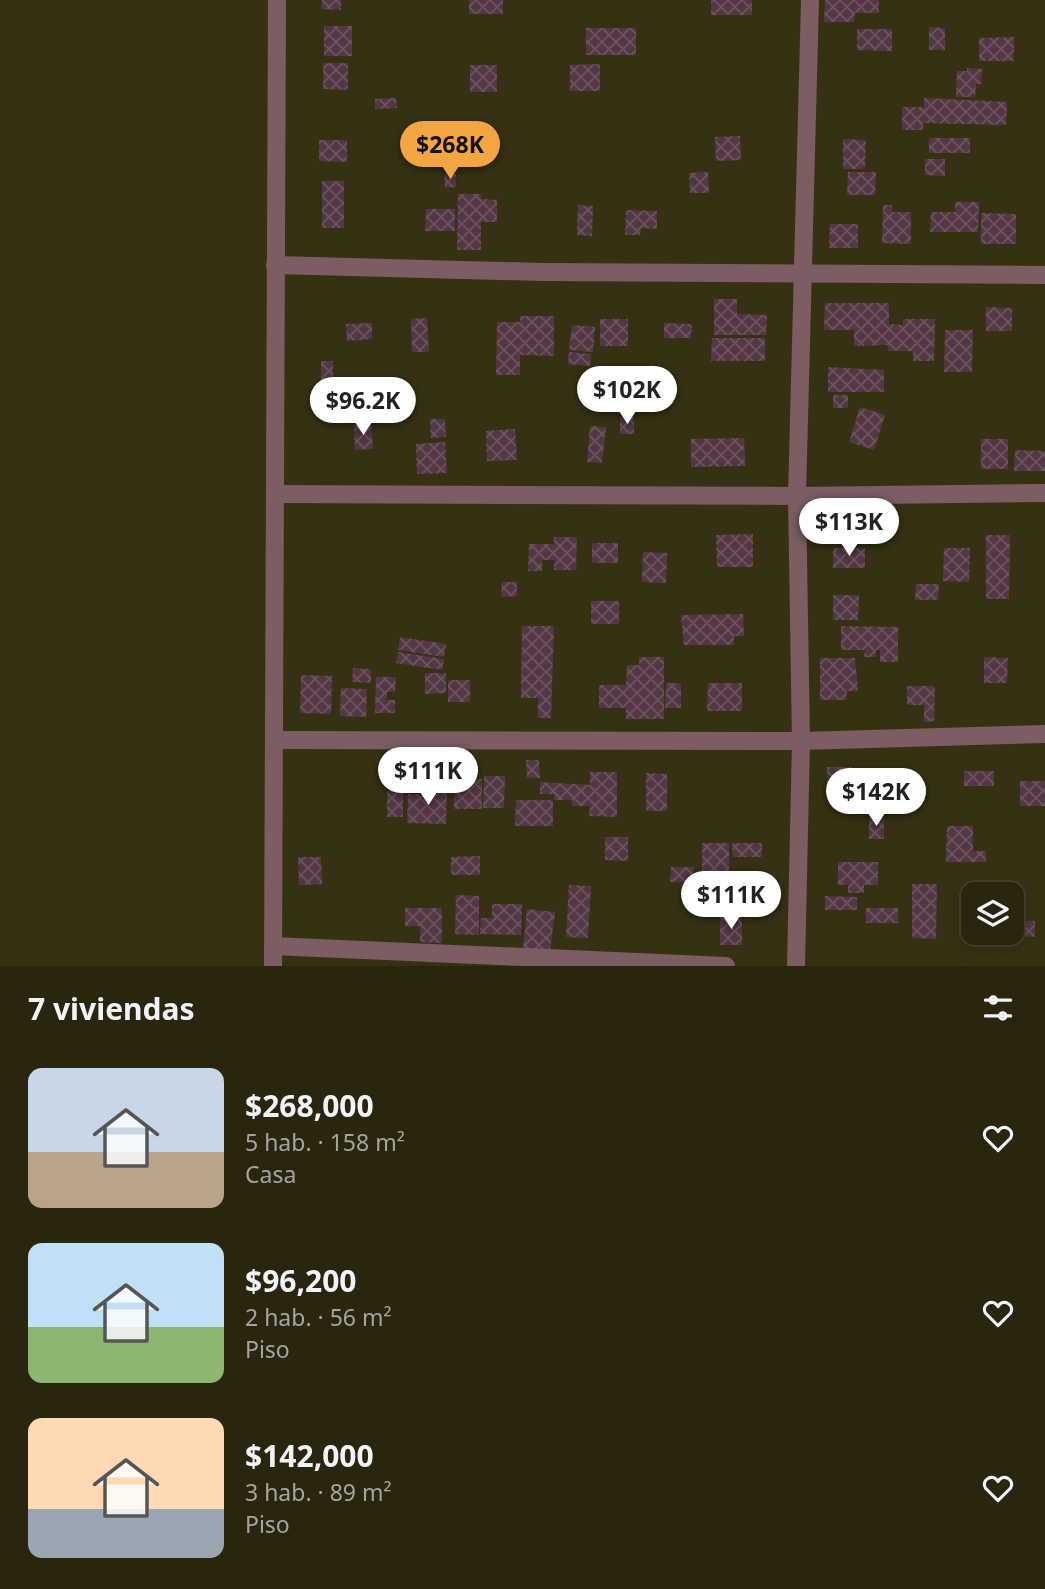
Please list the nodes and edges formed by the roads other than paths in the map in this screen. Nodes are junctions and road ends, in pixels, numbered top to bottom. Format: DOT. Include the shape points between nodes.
graph roads {
  1 [pos="277,0"];
  2 [pos="810,0"];
  3 [pos="275,265"];
  4 [pos="802,274"];
  5 [pos="1045,275"];
  6 [pos="1045,493"];
  7 [pos="275,494"];
  8 [pos="797,496"];
  9 [pos="1045,734"];
  10 [pos="275,740"];
  11 [pos="801,741"];
  12 [pos="273,946"];
  13 [pos="273,966"];
  14 [pos="726,966"];
  15 [pos="796,966"];
  1 -- 3 [label="street"];
  2 -- 4 [label="street"];
  3 -- 4 [label="street"];
  3 -- 7 [label="street"];
  4 -- 5 [label="street"];
  4 -- 8 [label="street"];
  6 -- 8 [label="street"];
  7 -- 8 [label="street"];
  7 -- 10 [label="street"];
  8 -- 11 [label="street"];
  9 -- 11 [label="street"];
  10 -- 11 [label="street"];
  10 -- 12 [label="street"];
  11 -- 15 [label="street"];
  12 -- 13 [label="street"];
  12 -- 14 [label="street"];
}
